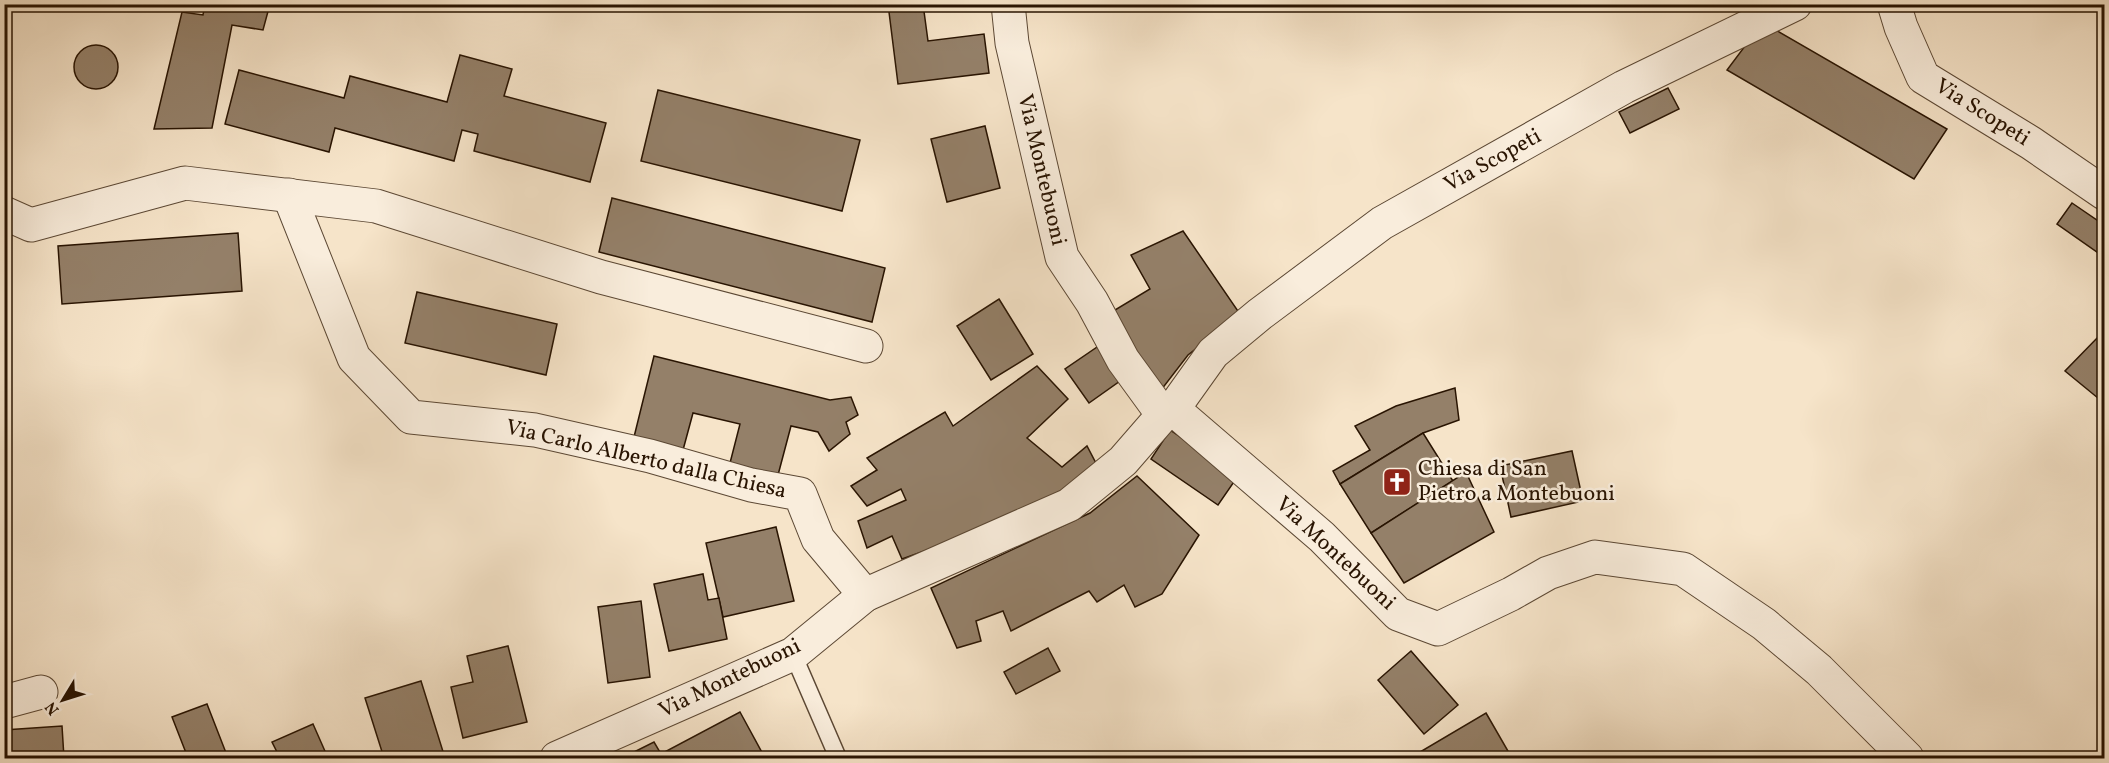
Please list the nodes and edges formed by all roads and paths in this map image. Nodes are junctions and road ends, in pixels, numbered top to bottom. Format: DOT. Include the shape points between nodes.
graph roads {
  1 [pos="1008,4"];
  2 [pos="1794,4"];
  3 [pos="1894,4"];
  4 [pos="2104,193"];
  5 [pos="289,195"];
  6 [pos="4,213"];
  7 [pos="866,346"];
  8 [pos="1213,353"];
  9 [pos="1168,412"];
  10 [pos="865,595"];
  11 [pos="793,654"];
  12 [pos="41,692"];
  13 [pos="4,702"];
  14 [pos="557,759"];
  15 [pos="838,759"];
  16 [pos="1907,759"];
  1 -- 9 [label="street, Via Montebuoni" via="1012,43 1062,256 1123,360"];
  2 -- 8 [label="street, Via Scopeti" via="1624,87 1382,223"];
  3 -- 4 [label="street, Via Scopeti" via="1923,77"];
  5 -- 6 [label="street" via="185,183 31,225"];
  5 -- 7 [label="street" via="376,206 601,277"];
  5 -- 10 [label="street, Via Carlo Alberto dalla Chiesa" via="354,358 411,417 536,430 800,494 818,539"];
  8 -- 9 [label="street, Via Montebuoni"];
  9 -- 10 [label="street, Via Montebuoni" via="1123,461 1069,505"];
  9 -- 16 [label="street, Via Montebuoni" via="1322,537 1398,614 1438,629 1548,573 1595,557 1683,569 1764,624 1819,670"];
  10 -- 11 [label="street, Via Montebuoni"];
  11 -- 14 [label="street, Via Montebuoni"];
  11 -- 15 [label="lane"];
  12 -- 13 [label="street"];
}
